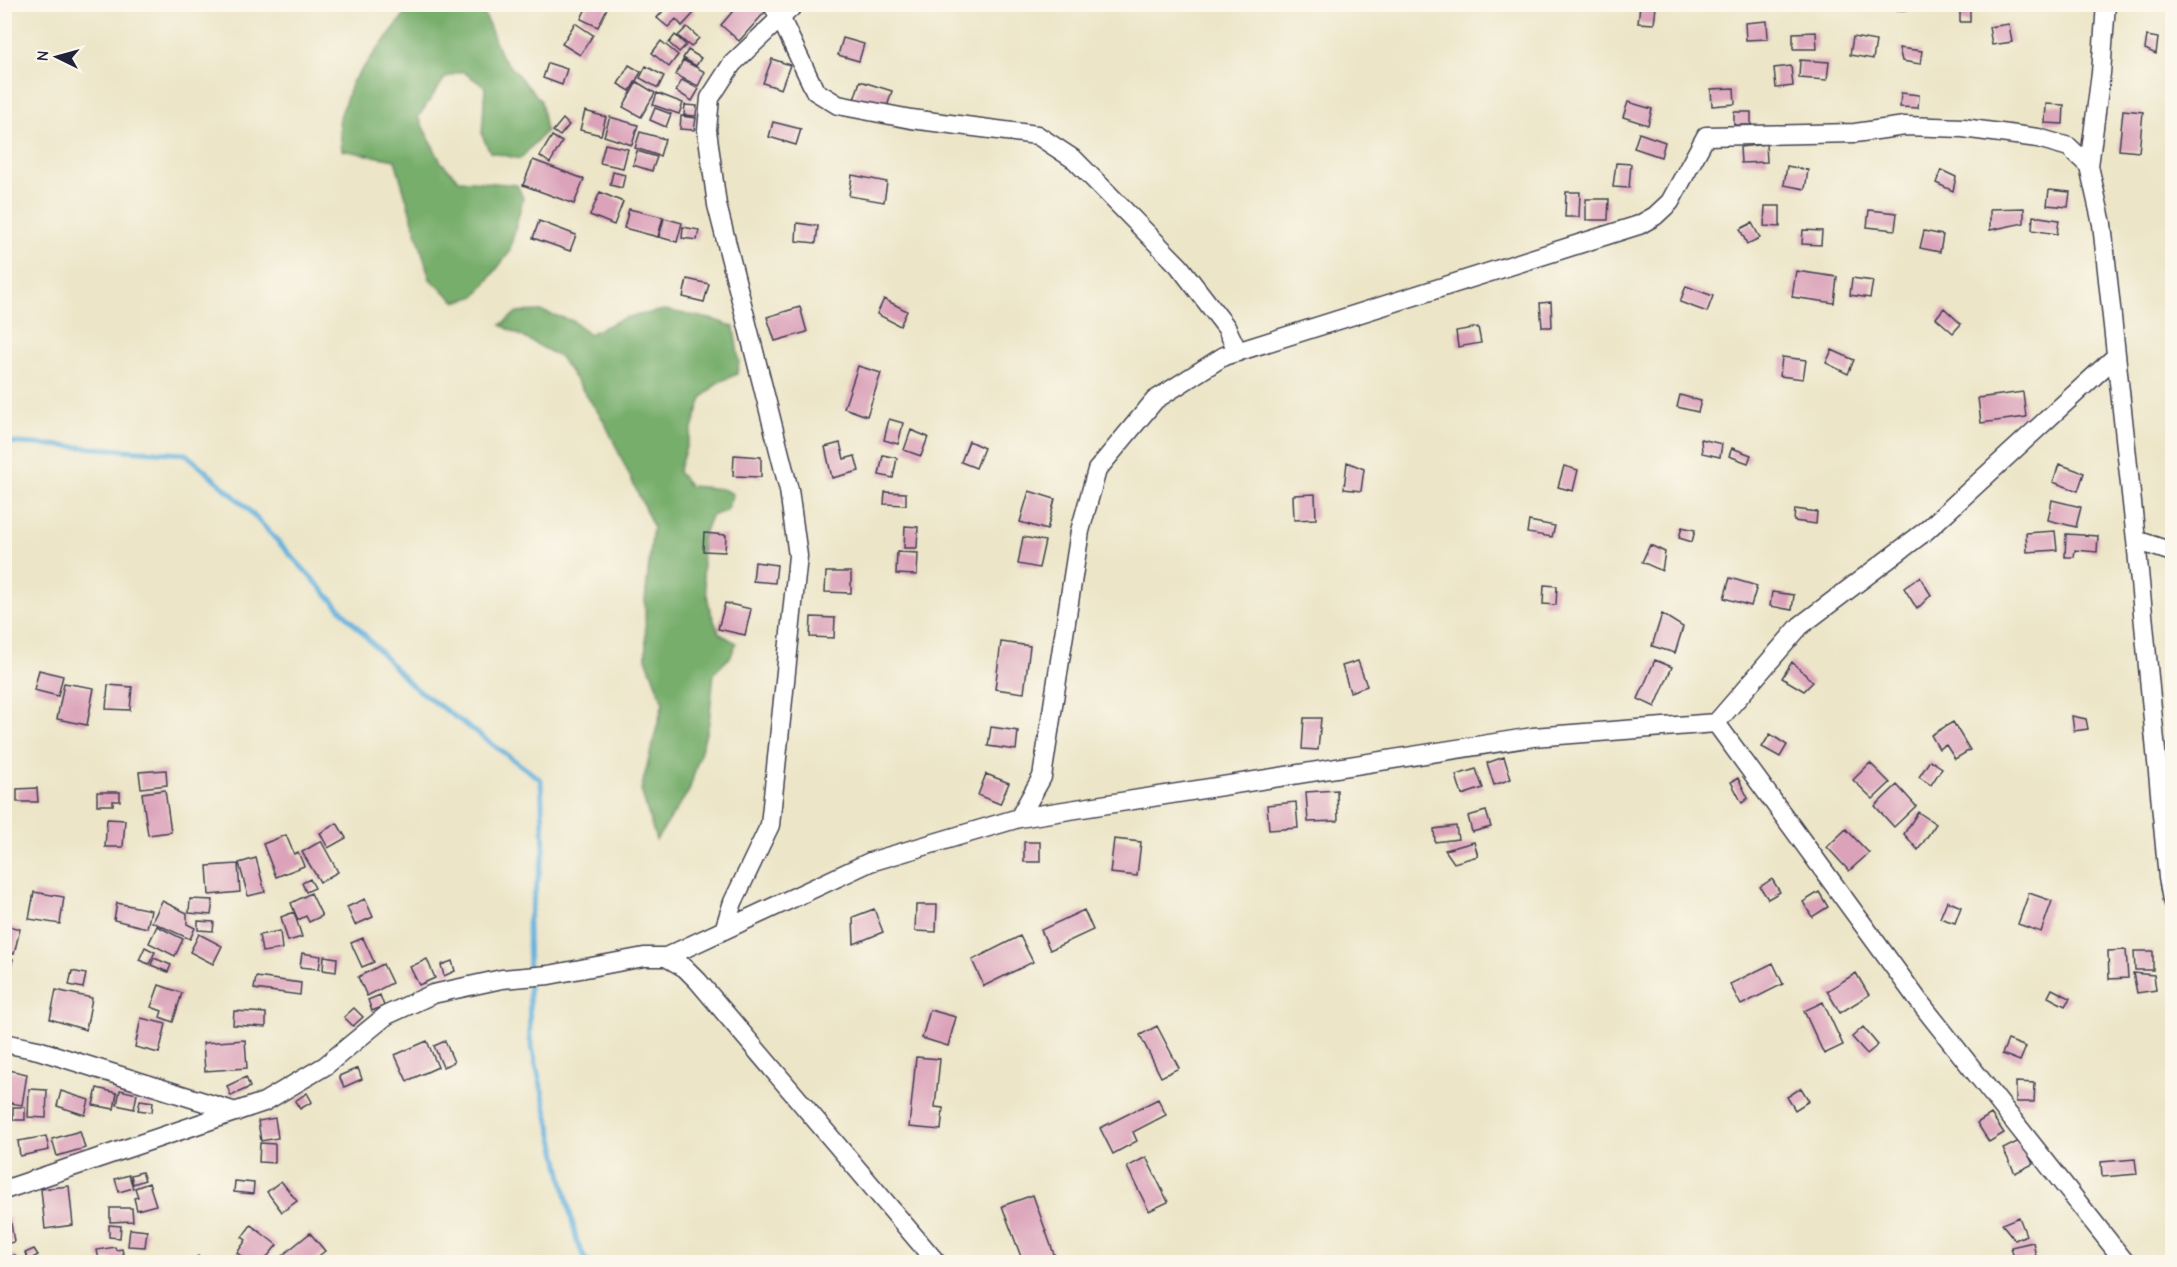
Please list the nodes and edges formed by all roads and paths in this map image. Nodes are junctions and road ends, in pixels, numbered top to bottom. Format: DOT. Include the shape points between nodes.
graph roads {
  1 [pos="795,4"];
  2 [pos="2106,4"];
  3 [pos="777,12"];
  4 [pos="2089,166"];
  5 [pos="1238,352"];
  6 [pos="2115,357"];
  7 [pos="2136,540"];
  8 [pos="2172,552"];
  9 [pos="1716,723"];
  10 [pos="1020,818"];
  11 [pos="2172,900"];
  12 [pos="724,930"];
  13 [pos="666,957"];
  14 [pos="4,1043"];
  15 [pos="236,1112"];
  16 [pos="4,1190"];
  17 [pos="936,1263"];
  18 [pos="2125,1263"];
  1 -- 3 [label="street"];
  2 -- 4 [label="street"];
  3 -- 5 [label="street" via="816,91 838,105 1037,135 1076,160 1179,266 1226,327"];
  3 -- 12 [label="street" via="732,64 710,98 707,130 717,205 789,490 798,556 770,825"];
  4 -- 5 [label="street" via="2069,147 2038,138 1963,128 1905,126 1855,133 1706,136 1670,202 1639,225"];
  4 -- 6 [label="street" via="2103,224"];
  5 -- 10 [label="street" via="1224,356 1155,400 1097,470 1080,531 1042,777"];
  6 -- 7 [label="street"];
  6 -- 9 [label="street" via="1927,530 1800,626"];
  7 -- 8 [label="street"];
  7 -- 11 [label="street"];
  9 -- 10 [label="street" via="1533,737"];
  9 -- 18 [label="street" via="1918,1000"];
  10 -- 12 [label="street" via="870,862"];
  12 -- 13 [label="street"];
  13 -- 15 [label="street" via="502,979 432,994 387,1015 325,1066 264,1102"];
  13 -- 17 [label="street" via="698,981"];
  14 -- 15 [label="street"];
  15 -- 16 [label="street"];
}
